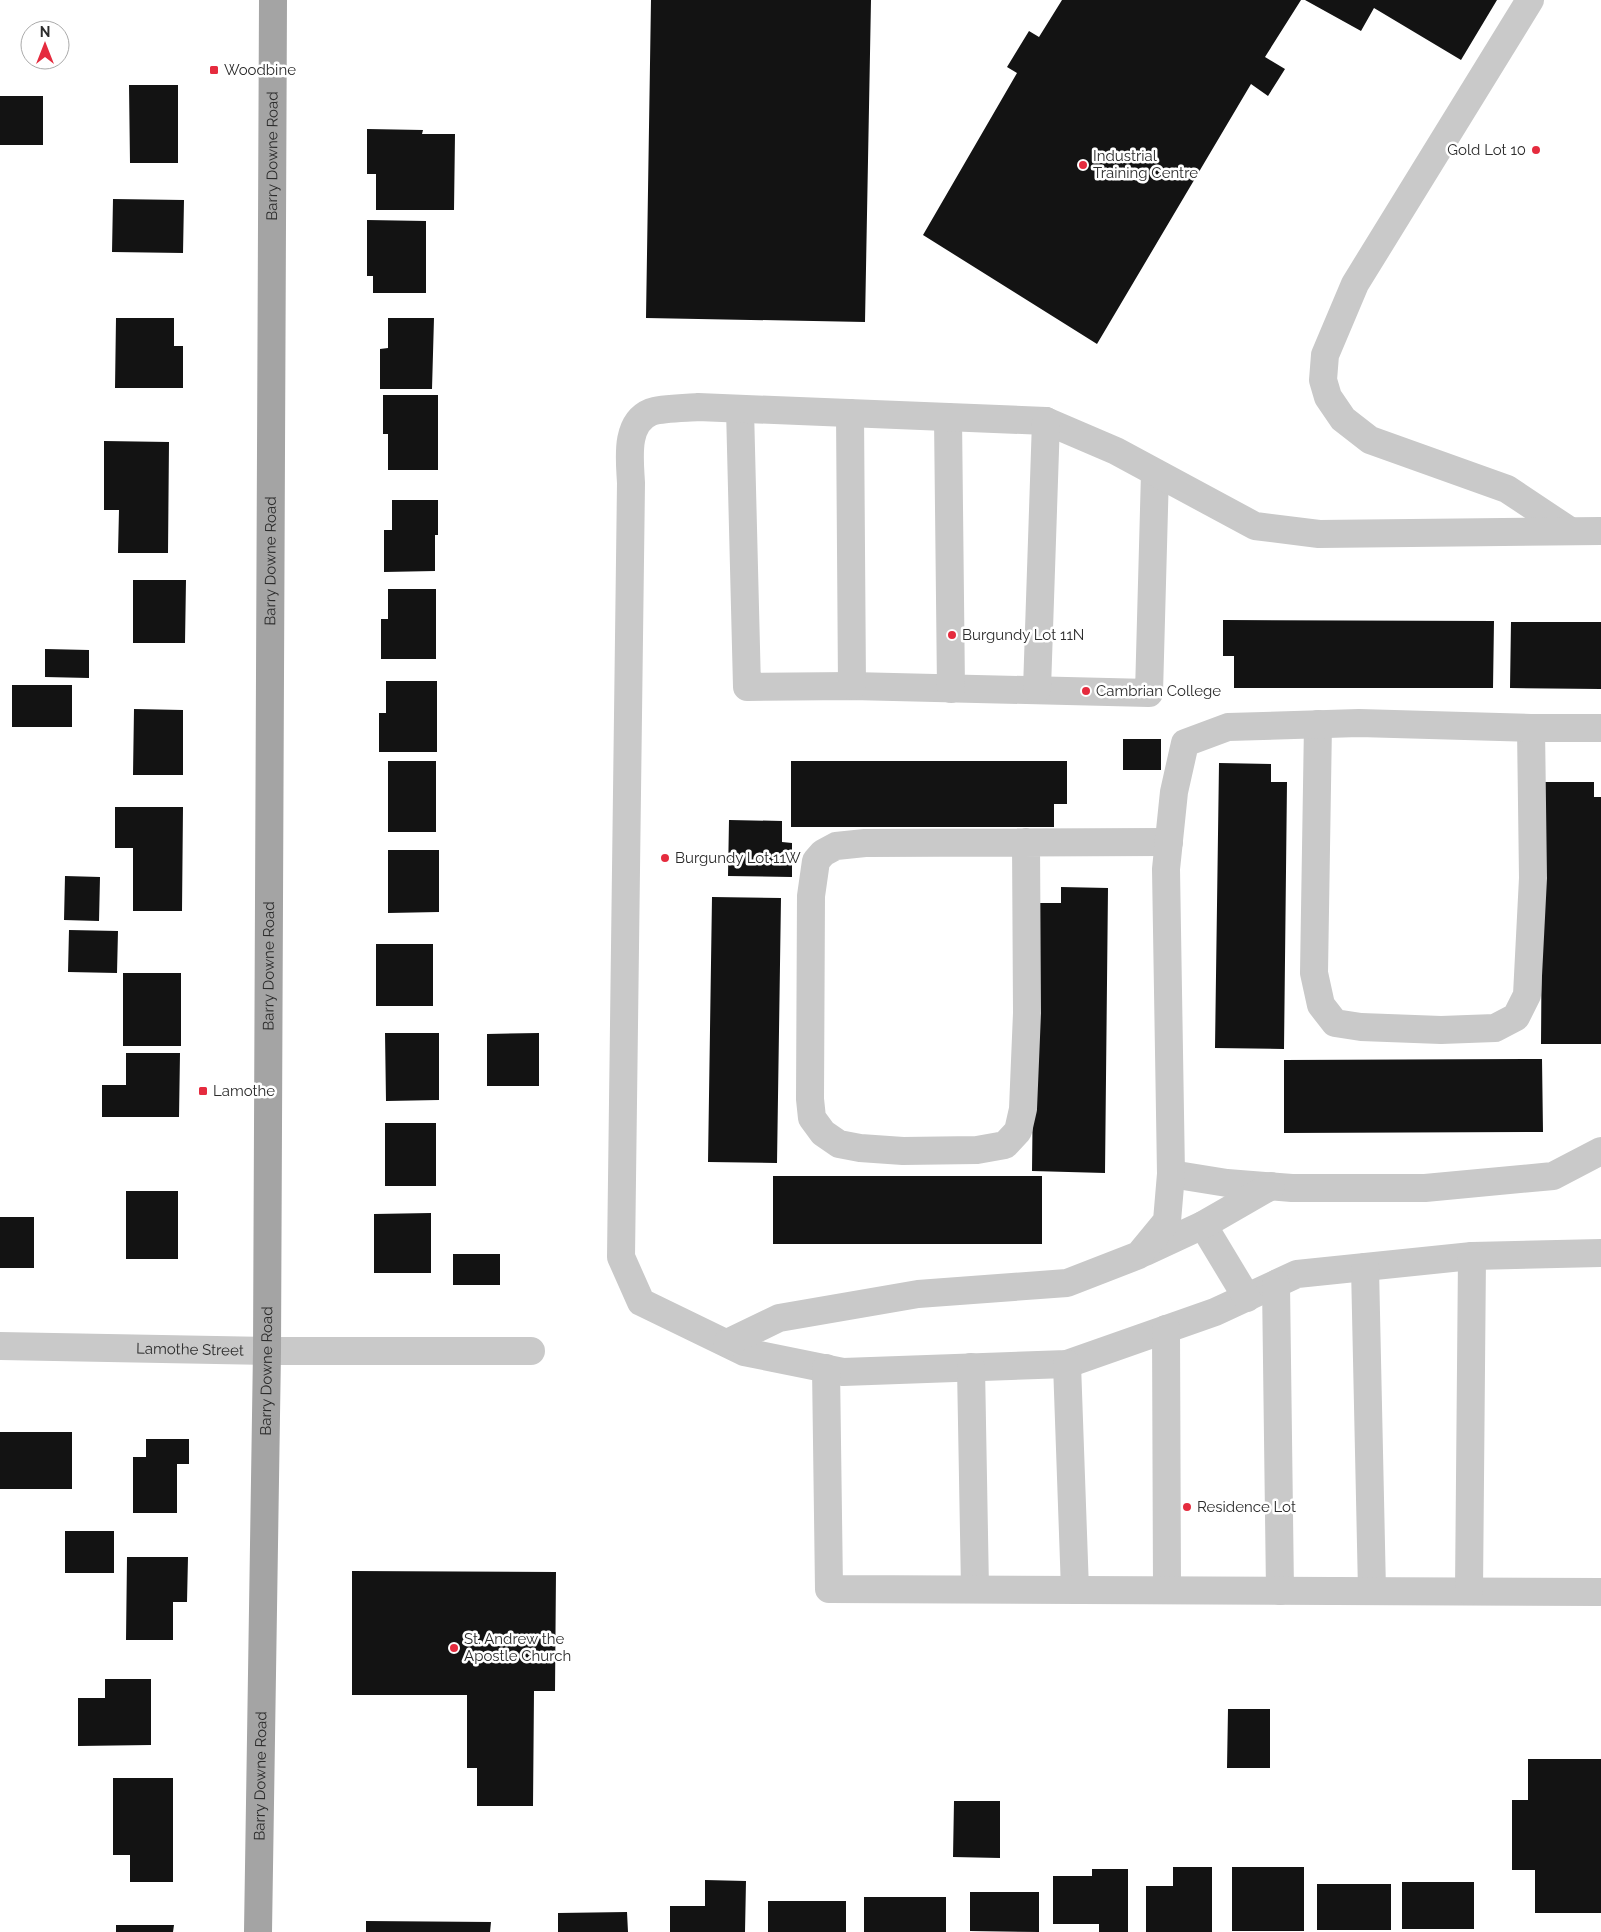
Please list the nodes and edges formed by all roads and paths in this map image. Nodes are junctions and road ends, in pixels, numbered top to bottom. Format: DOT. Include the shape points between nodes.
graph roads {
  1 [pos="273,0"];
  2 [pos="1530,0"];
  3 [pos="740,408"];
  4 [pos="850,413"];
  5 [pos="948,417"];
  6 [pos="1046,421"];
  7 [pos="1155,473"];
  8 [pos="1570,531"];
  9 [pos="1601,531"];
  10 [pos="852,686"];
  11 [pos="951,689"];
  12 [pos="1037,689"];
  13 [pos="1318,724"];
  14 [pos="1531,728"];
  15 [pos="1601,728"];
  16 [pos="1026,842"];
  17 [pos="1169,842"];
  18 [pos="1601,1150"];
  19 [pos="1171,1174"];
  20 [pos="1271,1186"];
  21 [pos="1203,1225"];
  22 [pos="1601,1253"];
  23 [pos="1139,1255"];
  24 [pos="1472,1256"];
  25 [pos="1365,1267"];
  26 [pos="1276,1284"];
  27 [pos="1247,1298"];
  28 [pos="1166,1329"];
  29 [pos="727,1343"];
  30 [pos="0,1346"];
  31 [pos="267,1350"];
  32 [pos="531,1350"];
  33 [pos="1067,1364"];
  34 [pos="971,1367"];
  35 [pos="826,1368"];
  36 [pos="975,1590"];
  37 [pos="1075,1590"];
  38 [pos="1167,1590"];
  39 [pos="1280,1591"];
  40 [pos="1372,1591"];
  41 [pos="1469,1591"];
  42 [pos="1601,1592"];
  43 [pos="258,1932"];
  1 -- 31 [label="main road, Barry Downe Road"];
  2 -- 8 [label="street" via="1355,284 1325,355 1323,380 1328,397 1343,419 1370,440 1507,489"];
  3 -- 4 [label="street"];
  3 -- 10 [label="street" via="747,687"];
  3 -- 29 [label="street" via="698,407 651,412 639,420 630,441 621,1257 641,1302"];
  4 -- 5 [label="street"];
  4 -- 10 [label="street"];
  5 -- 6 [label="street"];
  5 -- 11 [label="street"];
  6 -- 7 [label="street" via="1116,451"];
  6 -- 12 [label="street"];
  7 -- 8 [label="street" via="1255,526 1319,534"];
  7 -- 12 [label="street" via="1149,693"];
  8 -- 9 [label="street"];
  10 -- 11 [label="street"];
  11 -- 12 [label="street"];
  13 -- 14 [label="street"];
  13 -- 14 [label="street" via="1314,973 1320,1005 1335,1023 1441,1030 1495,1028 1516,1017 1527,995 1533,878"];
  13 -- 17 [label="street" via="1228,726 1185,743 1174,792"];
  14 -- 15 [label="street"];
  16 -- 16 [label="street" via="866,843 836,846 816,861 811,896 810,1099 812,1118 839,1144 904,1150 978,1150 1005,1144 1018,1131 1023,1109 1027,1013"];
  16 -- 17 [label="street"];
  17 -- 19 [label="street" via="1166,869"];
  18 -- 20 [label="street" via="1553,1176 1425,1188"];
  19 -- 20 [label="street" via="1227,1184"];
  19 -- 23 [label="street" via="1167,1221"];
  20 -- 21 [label="street"];
  21 -- 23 [label="street"];
  21 -- 27 [label="street"];
  22 -- 24 [label="street"];
  23 -- 29 [label="street" via="1067,1283 918,1294 779,1318"];
  24 -- 25 [label="street"];
  24 -- 41 [label="street"];
  25 -- 26 [label="street" via="1297,1274"];
  25 -- 40 [label="street"];
  26 -- 27 [label="street"];
  26 -- 39 [label="street"];
  27 -- 28 [label="street"];
  28 -- 33 [label="street"];
  28 -- 38 [label="street"];
  29 -- 35 [label="street" via="744,1352"];
  30 -- 31 [label="street, Lamothe Street"];
  31 -- 32 [label="street, Lamothe Street"];
  31 -- 43 [label="main road, Barry Downe Road"];
  33 -- 34 [label="street"];
  33 -- 37 [label="street"];
  34 -- 35 [label="street" via="843,1372"];
  34 -- 36 [label="street"];
  35 -- 36 [label="street" via="830,1590"];
  36 -- 37 [label="street"];
  37 -- 38 [label="street"];
  38 -- 39 [label="street"];
  39 -- 40 [label="street"];
  40 -- 41 [label="street"];
  41 -- 42 [label="street"];
}
